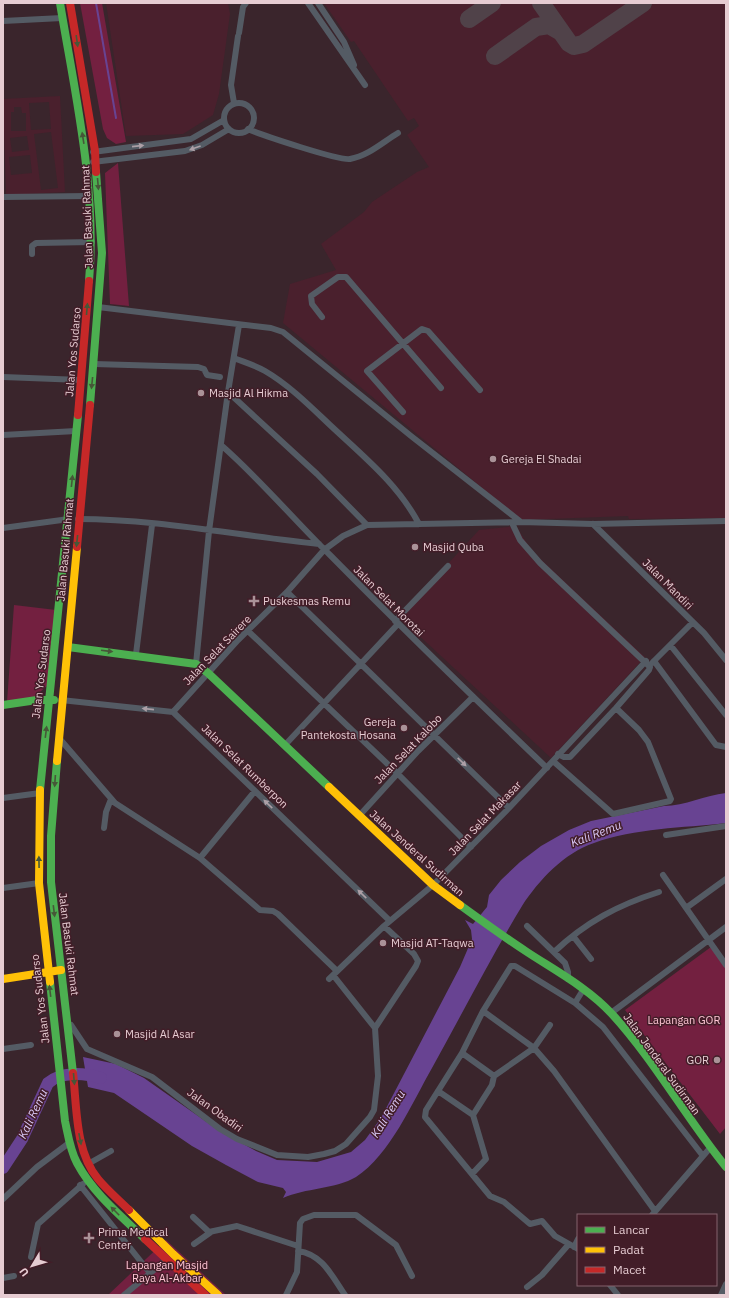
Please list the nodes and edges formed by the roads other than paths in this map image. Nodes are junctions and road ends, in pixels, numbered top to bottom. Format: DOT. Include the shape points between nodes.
graph roads {
  1 [pos="60,3"];
  2 [pos="70,3"];
  3 [pos="308,3"];
  4 [pos="318,3"];
  5 [pos="243,4"];
  6 [pos="62,18"];
  7 [pos="3,21"];
  8 [pos="358,74"];
  9 [pos="365,85"];
  10 [pos="234,103"];
  11 [pos="224,120"];
  12 [pos="229,129"];
  13 [pos="248,130"];
  14 [pos="398,133"];
  15 [pos="95,151"];
  16 [pos="85,153"];
  17 [pos="96,161"];
  18 [pos="86,163"];
  19 [pos="89,196"];
  20 [pos="3,197"];
  21 [pos="92,242"];
  22 [pos="32,254"];
  23 [pos="98,307"];
  24 [pos="322,317"];
  25 [pos="239,325"];
  26 [pos="86,329"];
  27 [pos="96,330"];
  28 [pos="403,344"];
  29 [pos="234,358"];
  30 [pos="94,364"];
  31 [pos="3,377"];
  32 [pos="220,377"];
  33 [pos="81,380"];
  34 [pos="441,388"];
  35 [pos="480,390"];
  36 [pos="228,392"];
  37 [pos="403,412"];
  38 [pos="76,431"];
  39 [pos="3,435"];
  40 [pos="221,445"];
  41 [pos="67,519"];
  42 [pos="80,519"];
  43 [pos="726,521"];
  44 [pos="521,522"];
  45 [pos="512,523"];
  46 [pos="152,524"];
  47 [pos="419,524"];
  48 [pos="593,524"];
  49 [pos="367,525"];
  50 [pos="3,528"];
  51 [pos="209,532"];
  52 [pos="318,544"];
  53 [pos="324,550"];
  54 [pos="448,566"];
  55 [pos="287,592"];
  56 [pos="396,622"];
  57 [pos="693,622"];
  58 [pos="248,631"];
  59 [pos="671,646"];
  60 [pos="68,647"];
  61 [pos="136,654"];
  62 [pos="726,660"];
  63 [pos="654,661"];
  64 [pos="361,662"];
  65 [pos="647,663"];
  66 [pos="196,664"];
  67 [pos="208,673"];
  68 [pos="473,697"];
  69 [pos="50,699"];
  70 [pos="61,700"];
  71 [pos="323,702"];
  72 [pos="3,705"];
  73 [pos="616,708"];
  74 [pos="173,712"];
  75 [pos="726,715"];
  76 [pos="434,735"];
  77 [pos="58,737"];
  78 [pos="285,745"];
  79 [pos="726,747"];
  80 [pos="558,754"];
  81 [pos="553,761"];
  82 [pos="547,768"];
  83 [pos="398,773"];
  84 [pos="255,791"];
  85 [pos="40,793"];
  86 [pos="3,798"];
  87 [pos="111,799"];
  88 [pos="509,808"];
  89 [pos="359,816"];
  90 [pos="726,826"];
  91 [pos="104,828"];
  92 [pos="666,835"];
  93 [pos="470,847"];
  94 [pos="200,858"];
  95 [pos="663,875"];
  96 [pos="726,879"];
  97 [pos="39,883"];
  98 [pos="433,885"];
  99 [pos="3,888"];
  100 [pos="659,892"];
  101 [pos="686,908"];
  102 [pos="390,921"];
  103 [pos="384,926"];
  104 [pos="527,926"];
  105 [pos="726,927"];
  106 [pos="573,936"];
  107 [pos="708,941"];
  108 [pos="554,952"];
  109 [pos="591,959"];
  110 [pos="726,965"];
  111 [pos="62,970"];
  112 [pos="48,973"];
  113 [pos="333,975"];
  114 [pos="3,979"];
  115 [pos="568,979"];
  116 [pos="583,990"];
  117 [pos="575,1003"];
  118 [pos="483,1011"];
  119 [pos="611,1013"];
  120 [pos="68,1020"];
  121 [pos="550,1025"];
  122 [pos="375,1028"];
  123 [pos="31,1044"];
  124 [pos="534,1048"];
  125 [pos="3,1049"];
  126 [pos="462,1053"];
  127 [pos="494,1076"];
  128 [pos="438,1091"];
  129 [pos="473,1115"];
  130 [pos="69,1143"];
  131 [pos="710,1148"];
  132 [pos="111,1151"];
  133 [pos="703,1156"];
  134 [pos="88,1164"];
  135 [pos="726,1167"];
  136 [pos="472,1174"];
  137 [pos="98,1179"];
  138 [pos="86,1183"];
  139 [pos="3,1199"];
  140 [pos="653,1213"];
  141 [pos="192,1217"];
  142 [pos="211,1232"];
  143 [pos="194,1244"];
  144 [pos="574,1247"];
  145 [pos="298,1248"];
  146 [pos="31,1257"];
  147 [pos="166,1260"];
  148 [pos="150,1273"];
  149 [pos="14,1276"];
  150 [pos="412,1276"];
  151 [pos="3,1278"];
  152 [pos="726,1284"];
  153 [pos="611,1286"];
  154 [pos="527,1287"];
  155 [pos="124,1295"];
  156 [pos="205,1295"];
  157 [pos="218,1295"];
  158 [pos="286,1295"];
  159 [pos="345,1295"];
  160 [pos="618,1295"];
  161 [pos="721,1295"];
  1 -- 6 [label="main road, Jalan Yos Sudarso"];
  2 -- 15 [label="main road, Jalan Basuki Rahmat, one-way"];
  3 -- 8 [label="street"];
  4 -- 8 [label="street" via="344,42"];
  5 -- 10 [label="street" via="230,85"];
  6 -- 7 [label="street"];
  16 -- 6 [label="main road, Jalan Yos Sudarso, one-way"];
  8 -- 9 [label="street"];
  10 -- 11 [label="street" via="224,113"];
  10 -- 13 [label="street" via="241,103 252,111 252,124"];
  11 -- 12 [label="street"];
  15 -- 11 [label="street, one-way" via="191,138"];
  12 -- 13 [label="street" via="235,132"];
  12 -- 17 [label="street, one-way" via="202,145 185,151"];
  13 -- 14 [label="street" via="346,160 361,156"];
  15 -- 16 [label="street"];
  15 -- 17 [label="main road, Jalan Basuki Rahmat"];
  16 -- 18 [label="main road, Jalan Yos Sudarso"];
  17 -- 18 [label="street"];
  17 -- 23 [label="main road, Jalan Basuki Rahmat, one-way" via="102,253"];
  18 -- 19 [label="main road, Jalan Yos Sudarso"];
  19 -- 20 [label="street"];
  19 -- 21 [label="main road, Jalan Yos Sudarso"];
  21 -- 22 [label="street" via="36,243 32,246"];
  26 -- 21 [label="main road, Jalan Yos Sudarso, one-way"];
  23 -- 25 [label="street"];
  23 -- 27 [label="main road, Jalan Basuki Rahmat"];
  24 -- 28 [label="street" via="312,304 312,296 338,277 346,277"];
  25 -- 29 [label="street"];
  25 -- 44 [label="street" via="271,328 283,332"];
  26 -- 27 [label="main road"];
  26 -- 33 [label="main road, Jalan Yos Sudarso"];
  27 -- 30 [label="main road, Jalan Basuki Rahmat"];
  28 -- 34 [label="street"];
  28 -- 35 [label="street" via="419,330 427,329"];
  28 -- 37 [label="street" via="367,372"];
  29 -- 36 [label="street"];
  29 -- 47 [label="street" via="271,374 318,413 391,483 404,498"];
  30 -- 32 [label="street" via="198,367 204,369 207,375"];
  30 -- 42 [label="main road, Jalan Basuki Rahmat, one-way"];
  31 -- 33 [label="street"];
  33 -- 38 [label="main road, Jalan Yos Sudarso"];
  36 -- 40 [label="street"];
  36 -- 49 [label="street" via="317,474"];
  38 -- 39 [label="street"];
  41 -- 38 [label="main road, Jalan Yos Sudarso, one-way"];
  40 -- 51 [label="street"];
  40 -- 52 [label="street, Jalan Selat Morotai" via="266,488"];
  41 -- 42 [label="street"];
  41 -- 50 [label="street"];
  41 -- 69 [label="main road, Jalan Yos Sudarso"];
  42 -- 46 [label="street"];
  42 -- 60 [label="main road, Jalan Basuki Rahmat, one-way"];
  43 -- 48 [label="street"];
  44 -- 45 [label="street"];
  44 -- 48 [label="street"];
  45 -- 47 [label="street"];
  45 -- 65 [label="street" via="520,540 540,563"];
  46 -- 51 [label="street"];
  46 -- 61 [label="street"];
  47 -- 49 [label="street"];
  48 -- 57 [label="street, Jalan Mandiri"];
  49 -- 53 [label="street, Jalan Selat Sairere" via="342,536"];
  51 -- 52 [label="street"];
  51 -- 66 [label="street"];
  52 -- 53 [label="street, Jalan Selat Morotai"];
  53 -- 55 [label="street, Jalan Selat Sairere"];
  53 -- 56 [label="street, Jalan Selat Morotai"];
  54 -- 56 [label="street"];
  55 -- 58 [label="street, Jalan Selat Sairere"];
  55 -- 64 [label="street"];
  56 -- 64 [label="street"];
  56 -- 68 [label="street, Jalan Selat Morotai"];
  57 -- 59 [label="street"];
  57 -- 62 [label="street, Jalan Mandiri"];
  58 -- 67 [label="street, Jalan Selat Sairere"];
  58 -- 71 [label="street"];
  59 -- 63 [label="street"];
  59 -- 75 [label="street"];
  60 -- 61 [label="main road, Jalan Jenderal Sudirman, one-way"];
  60 -- 70 [label="main road, Jalan Basuki Rahmat"];
  61 -- 66 [label="main road, Jalan Jenderal Sudirman"];
  63 -- 65 [label="street"];
  63 -- 79 [label="street" via="716,745"];
  64 -- 71 [label="street"];
  64 -- 76 [label="street"];
  65 -- 73 [label="street" via="649,670"];
  65 -- 80 [label="street, Jalan Selat Makasar"];
  66 -- 67 [label="main road, Jalan Jenderal Sudirman"];
  67 -- 74 [label="street, Jalan Selat Sairere"];
  67 -- 78 [label="main road, Jalan Jenderal Sudirman"];
  68 -- 76 [label="street, Jalan Selat Kalobo"];
  68 -- 82 [label="street, Jalan Selat Morotai"];
  69 -- 70 [label="main road"];
  69 -- 72 [label="main road"];
  85 -- 69 [label="main road, Jalan Yos Sudarso, one-way"];
  74 -- 70 [label="street, one-way"];
  70 -- 77 [label="main road, Jalan Basuki Rahmat"];
  71 -- 78 [label="street"];
  71 -- 83 [label="street"];
  73 -- 80 [label="street" via="570,757"];
  73 -- 81 [label="street" via="648,742 670,801 613,814"];
  74 -- 84 [label="street, Jalan Selat Rumberpon"];
  76 -- 83 [label="street, Jalan Selat Kalobo"];
  76 -- 88 [label="street, one-way"];
  77 -- 87 [label="street"];
  77 -- 111 [label="main road, Jalan Basuki Rahmat, one-way" via="50,882"];
  78 -- 89 [label="main road, Jalan Jenderal Sudirman"];
  80 -- 81 [label="street, Jalan Selat Makasar"];
  81 -- 82 [label="street, Jalan Selat Makasar"];
  82 -- 88 [label="street, Jalan Selat Makasar"];
  83 -- 89 [label="street, Jalan Selat Kalobo"];
  83 -- 93 [label="street"];
  84 -- 94 [label="street"];
  102 -- 84 [label="street, Jalan Selat Rumberpon, one-way"];
  85 -- 86 [label="street"];
  97 -- 85 [label="main road, Jalan Yos Sudarso, one-way"];
  87 -- 91 [label="street"];
  87 -- 94 [label="street"];
  88 -- 93 [label="street, Jalan Selat Makasar"];
  89 -- 98 [label="main road, Jalan Jenderal Sudirman"];
  90 -- 92 [label="street"];
  93 -- 98 [label="street, Jalan Selat Makasar"];
  94 -- 113 [label="street" via="256,908 263,912 273,911 278,914"];
  95 -- 101 [label="street"];
  96 -- 101 [label="street"];
  97 -- 99 [label="street"];
  97 -- 112 [label="main road, Jalan Yos Sudarso"];
  98 -- 102 [label="street, Jalan Selat Makasar"];
  98 -- 115 [label="main road, Jalan Jenderal Sudirman"];
  100 -- 106 [label="street" via="621,905"];
  101 -- 107 [label="street"];
  102 -- 103 [label="street, Jalan Selat Makasar"];
  103 -- 113 [label="street, Jalan Selat Makasar"];
  103 -- 122 [label="street" via="414,954 418,961"];
  104 -- 108 [label="street"];
  105 -- 107 [label="street"];
  106 -- 108 [label="street"];
  106 -- 109 [label="street"];
  107 -- 110 [label="street"];
  107 -- 119 [label="street"];
  108 -- 115 [label="street" via="567,966"];
  111 -- 112 [label="main road"];
  111 -- 120 [label="main road, Jalan Basuki Rahmat"];
  112 -- 114 [label="main road"];
  130 -- 112 [label="main road, Jalan Yos Sudarso, one-way"];
  113 -- 122 [label="street"];
  115 -- 116 [label="main road, Jalan Jenderal Sudirman"];
  116 -- 117 [label="street"];
  116 -- 119 [label="main road, Jalan Jenderal Sudirman"];
  117 -- 118 [label="street" via="512,965"];
  117 -- 133 [label="street" via="603,1027"];
  118 -- 124 [label="street"];
  118 -- 126 [label="street"];
  119 -- 131 [label="main road, Jalan Jenderal Sudirman"];
  120 -- 122 [label="street, Jalan Obadiri" via="87,1049 152,1077 237,1139 267,1153 289,1157 308,1157 335,1151 356,1134 370,1117 374,1110 378,1076"];
  120 -- 134 [label="main road, Jalan Basuki Rahmat, one-way" via="80,1140"];
  121 -- 124 [label="street"];
  123 -- 125 [label="street"];
  124 -- 127 [label="street"];
  124 -- 140 [label="street" via="554,1072"];
  126 -- 127 [label="street"];
  126 -- 128 [label="street"];
  127 -- 129 [label="street" via="492,1085"];
  128 -- 129 [label="street"];
  128 -- 136 [label="street" via="425,1116"];
  129 -- 136 [label="street" via="486,1159"];
  130 -- 138 [label="main road, Jalan Yos Sudarso"];
  130 -- 139 [label="street" via="37,1167"];
  131 -- 133 [label="street"];
  131 -- 135 [label="main road, Jalan Jenderal Sudirman"];
  132 -- 134 [label="street"];
  133 -- 140 [label="street"];
  134 -- 137 [label="main road, Jalan Basuki Rahmat"];
  136 -- 144 [label="street" via="490,1196 504,1202 530,1224 542,1221 555,1236"];
  137 -- 138 [label="main road"];
  137 -- 157 [label="main road, Jalan Basuki Rahmat"];
  138 -- 146 [label="street" via="38,1224"];
  147 -- 138 [label="main road, Jalan Yos Sudarso, one-way"];
  138 -- 148 [label="street"];
  141 -- 142 [label="street"];
  142 -- 143 [label="street"];
  142 -- 145 [label="street" via="237,1226"];
  144 -- 154 [label="street"];
  145 -- 150 [label="street" via="303,1219 314,1215 356,1216 396,1245"];
  145 -- 158 [label="street" via="297,1272"];
  145 -- 159 [label="street" via="317,1258"];
  147 -- 148 [label="street"];
  147 -- 156 [label="main road, Jalan Yos Sudarso"];
  148 -- 155 [label="street"];
  149 -- 151 [label="street"];
  152 -- 161 [label="street"];
  153 -- 160 [label="street"];
}
